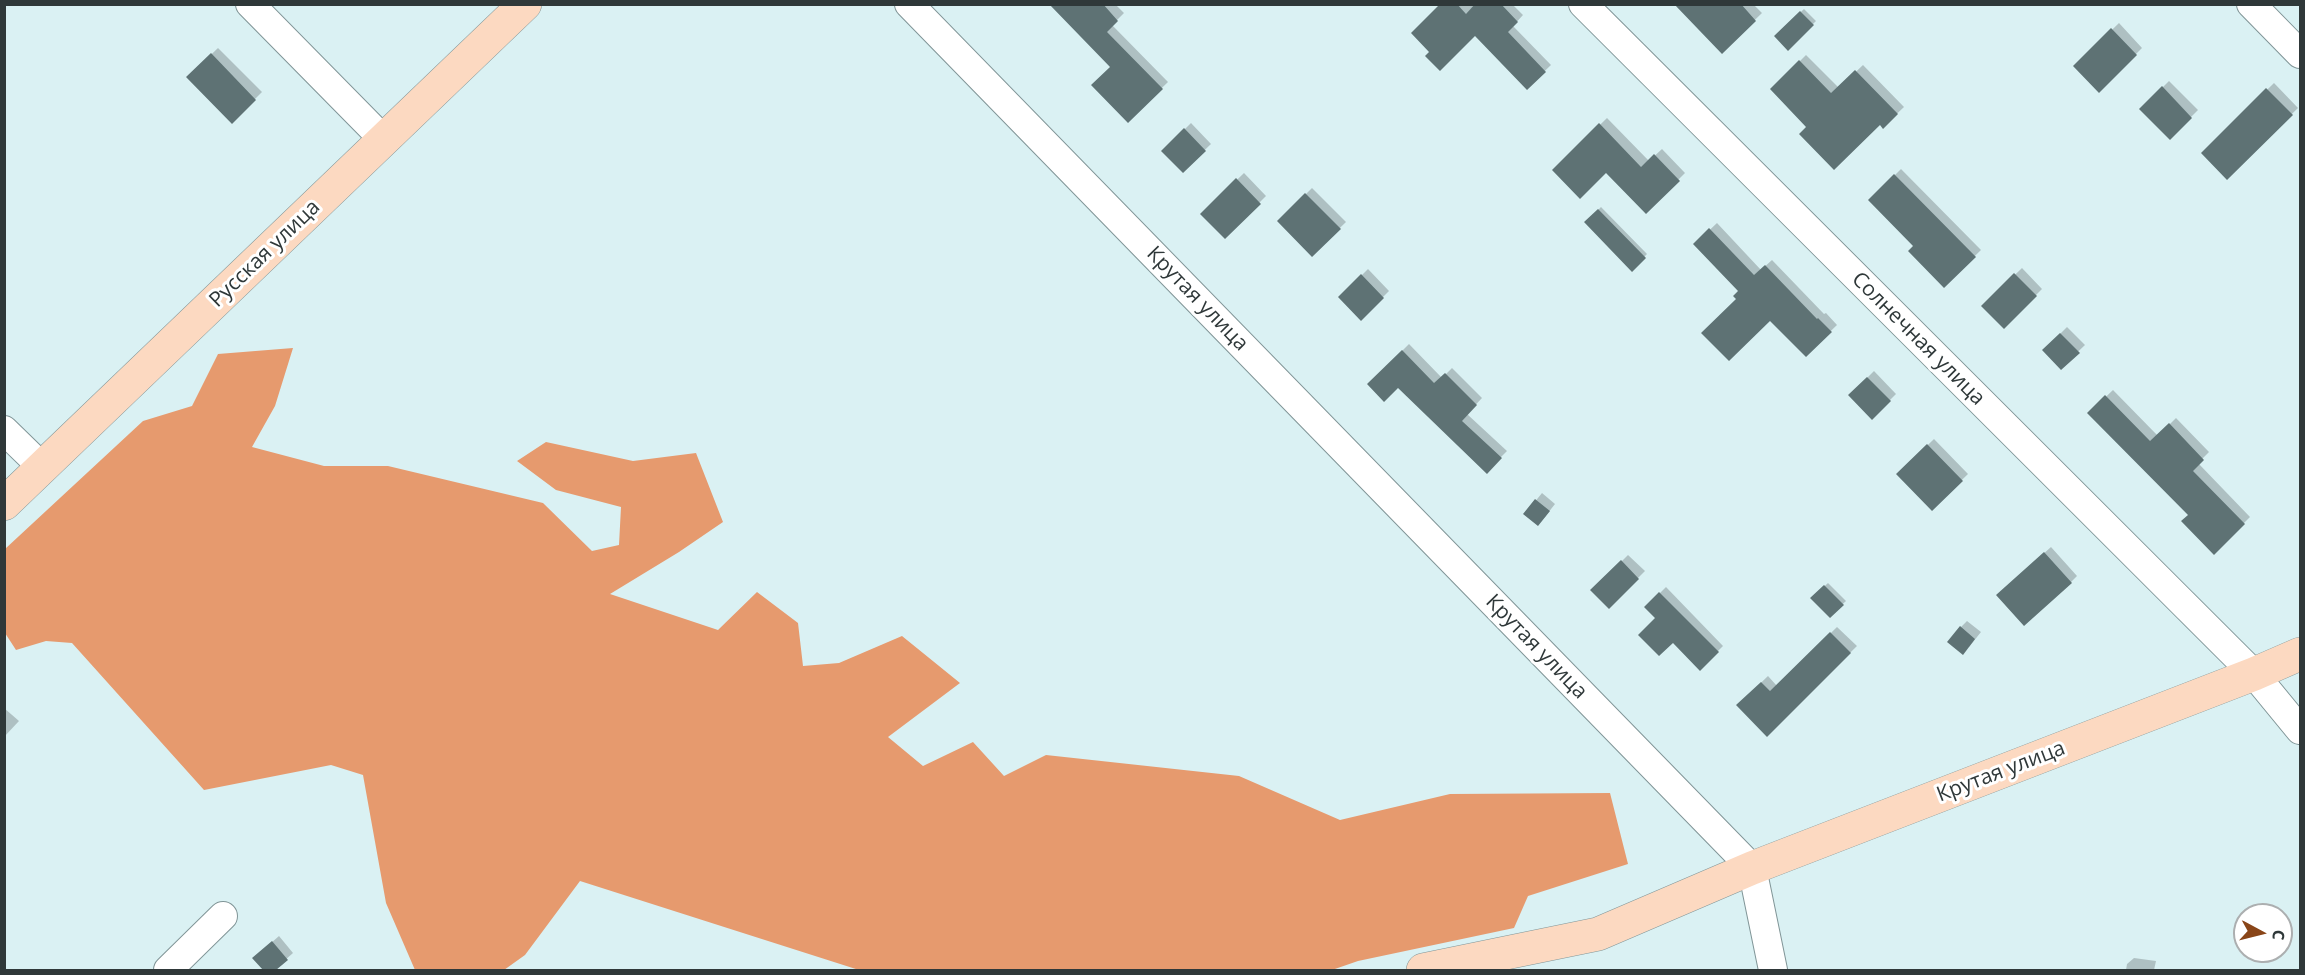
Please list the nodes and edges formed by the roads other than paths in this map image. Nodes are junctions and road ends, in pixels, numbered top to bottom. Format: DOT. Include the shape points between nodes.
graph roads {
  1 [pos="250,4"];
  2 [pos="525,4"];
  3 [pos="909,4"];
  4 [pos="1583,4"];
  5 [pos="2251,4"];
  6 [pos="2301,54"];
  7 [pos="384,140"];
  8 [pos="4,430"];
  9 [pos="43,468"];
  10 [pos="4,504"];
  11 [pos="2301,654"];
  12 [pos="2254,674"];
  13 [pos="2301,730"];
  14 [pos="1752,868"];
  15 [pos="223,916"];
  16 [pos="168,970"];
  17 [pos="1423,970"];
  18 [pos="1773,970"];
  1 -- 7 [label="street"];
  2 -- 7 [label="street, Русская улица"];
  3 -- 14 [label="street, Крутая улица"];
  4 -- 12 [label="street, Солнечная улица"];
  5 -- 6 [label="street"];
  7 -- 9 [label="street, Русская улица"];
  8 -- 9 [label="street"];
  9 -- 10 [label="street, Русская улица"];
  11 -- 12 [label="street, Крутая улица"];
  12 -- 13 [label="street, Солнечная улица"];
  12 -- 14 [label="street, Крутая улица"];
  14 -- 17 [label="street" via="1598,934"];
  14 -- 18 [label="street"];
  15 -- 16 [label="street"];
}
